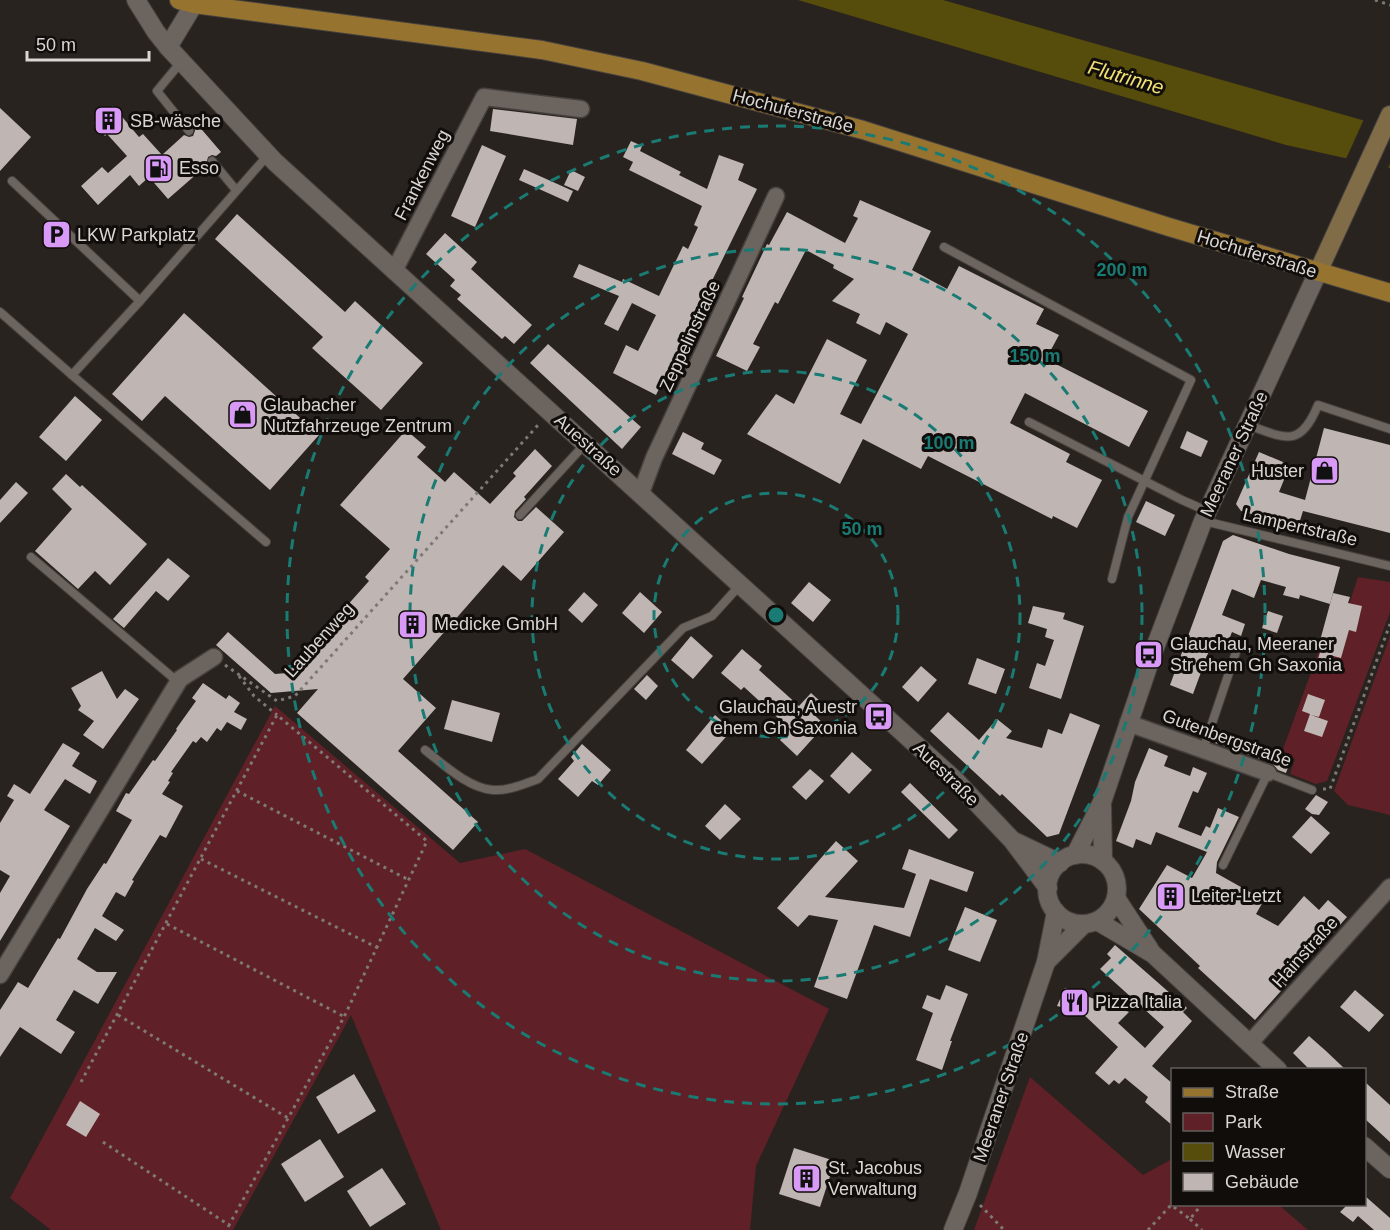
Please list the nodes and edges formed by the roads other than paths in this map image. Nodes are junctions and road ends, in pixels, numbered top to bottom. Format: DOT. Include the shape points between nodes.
graph roads {
  1 [pos="136,0"];
  2 [pos="187,2"];
  3 [pos="168,47"];
  4 [pos="181,62"];
  5 [pos="581,108"];
  6 [pos="1390,115"];
  7 [pos="189,131"];
  8 [pos="268,154"];
  9 [pos="212,161"];
  10 [pos="12,181"];
  11 [pos="236,190"];
  12 [pos="776,196"];
  13 [pos="944,247"];
  14 [pos="394,271"];
  15 [pos="1318,272"];
  16 [pos="1390,292"];
  17 [pos="140,301"];
  18 [pos="0,312"];
  19 [pos="72,375"];
  20 [pos="1029,422"];
  21 [pos="1248,425"];
  22 [pos="1390,429"];
  23 [pos="586,444"];
  24 [pos="1143,480"];
  25 [pos="640,493"];
  26 [pos="519,515"];
  27 [pos="1205,516"];
  28 [pos="266,542"];
  29 [pos="31,557"];
  30 [pos="1390,566"];
  31 [pos="1112,579"];
  32 [pos="741,584"];
  33 [pos="1236,652"];
  34 [pos="214,657"];
  35 [pos="178,682"];
  36 [pos="1128,723"];
  37 [pos="424,750"];
  38 [pos="1203,751"];
  39 [pos="1268,773"];
  40 [pos="1312,790"];
  41 [pos="1102,802"];
  42 [pos="1012,840"];
  43 [pos="1067,859"];
  44 [pos="1103,861"];
  45 [pos="1223,865"];
  46 [pos="1390,887"];
  47 [pos="1047,888"];
  48 [pos="1116,898"];
  49 [pos="1056,912"];
  50 [pos="1091,923"];
  51 [pos="1153,954"];
  52 [pos="1046,962"];
  53 [pos="0,975"];
  54 [pos="1249,1044"];
  55 [pos="1276,1068"];
  56 [pos="1366,1147"];
  57 [pos="1390,1169"];
  58 [pos="953,1230"];
  1 -- 3 [label="street, Auestraße"];
  2 -- 3 [label="street"];
  2 -- 15 [label="main road, Hochuferstraße" via="542,50 642,70 863,130"];
  3 -- 4 [label="street, Auestraße"];
  4 -- 7 [label="lane" via="158,91"];
  4 -- 8 [label="street, Auestraße"];
  5 -- 14 [label="street, Frankenweg" via="484,97"];
  6 -- 15 [label="main road, Meeraner Straße"];
  8 -- 11 [label="lane"];
  8 -- 14 [label="street, Auestraße"];
  9 -- 11 [label="lane"];
  10 -- 17 [label="lane"];
  11 -- 17 [label="lane"];
  12 -- 25 [label="street, Zeppelinstraße"];
  13 -- 24 [label="lane" via="1191,380"];
  14 -- 23 [label="street, Auestraße"];
  15 -- 16 [label="main road, Hochuferstraße"];
  15 -- 21 [label="street, Meeraner Straße"];
  17 -- 19 [label="lane"];
  18 -- 19 [label="lane"];
  19 -- 28 [label="lane"];
  20 -- 24 [label="lane, Lampertstraße"];
  21 -- 22 [label="lane" via="1282,437 1299,434 1311,424 1318,405"];
  21 -- 27 [label="street, Meeraner Straße"];
  23 -- 25 [label="street, Auestraße"];
  23 -- 26 [label="lane"];
  24 -- 27 [label="lane, Lampertstraße"];
  24 -- 31 [label="lane" via="1128,517"];
  25 -- 32 [label="street, Auestraße"];
  27 -- 30 [label="lane, Lampertstraße"];
  27 -- 36 [label="street, Meeraner Straße"];
  29 -- 35 [label="lane"];
  32 -- 37 [label="lane" via="712,616 683,628 538,779 492,790 464,780"];
  32 -- 42 [label="street, Auestraße" via="955,780"];
  33 -- 38 [label="lane"];
  34 -- 35 [label="street"];
  35 -- 53 [label="street"];
  36 -- 38 [label="street, Gutenbergstraße"];
  36 -- 41 [label="street, Meeraner Straße"];
  38 -- 39 [label="street, Gutenbergstraße"];
  39 -- 40 [label="lane, Gutenbergstraße"];
  39 -- 45 [label="lane"];
  41 -- 43 [label="street, Meeraner Straße"];
  41 -- 44 [label="street, Meeraner Straße"];
  42 -- 43 [label="street, Auestraße"];
  42 -- 47 [label="street, Auestraße"];
  43 -- 44 [label="street" via="1085,855"];
  43 -- 47 [label="street" via="1049,878"];
  44 -- 48 [label="street" via="1116,880"];
  46 -- 54 [label="street, Hainstraße"];
  47 -- 49 [label="street"];
  48 -- 50 [label="street" via="1113,908"];
  48 -- 51 [label="street"];
  49 -- 50 [label="street" via="1074,923"];
  49 -- 52 [label="street, Meeraner Straße"];
  50 -- 51 [label="street"];
  50 -- 52 [label="street, Meeraner Straße"];
  51 -- 54 [label="street"];
  52 -- 58 [label="street, Meeraner Straße"];
  54 -- 55 [label="street"];
  56 -- 57 [label="street"];
}
